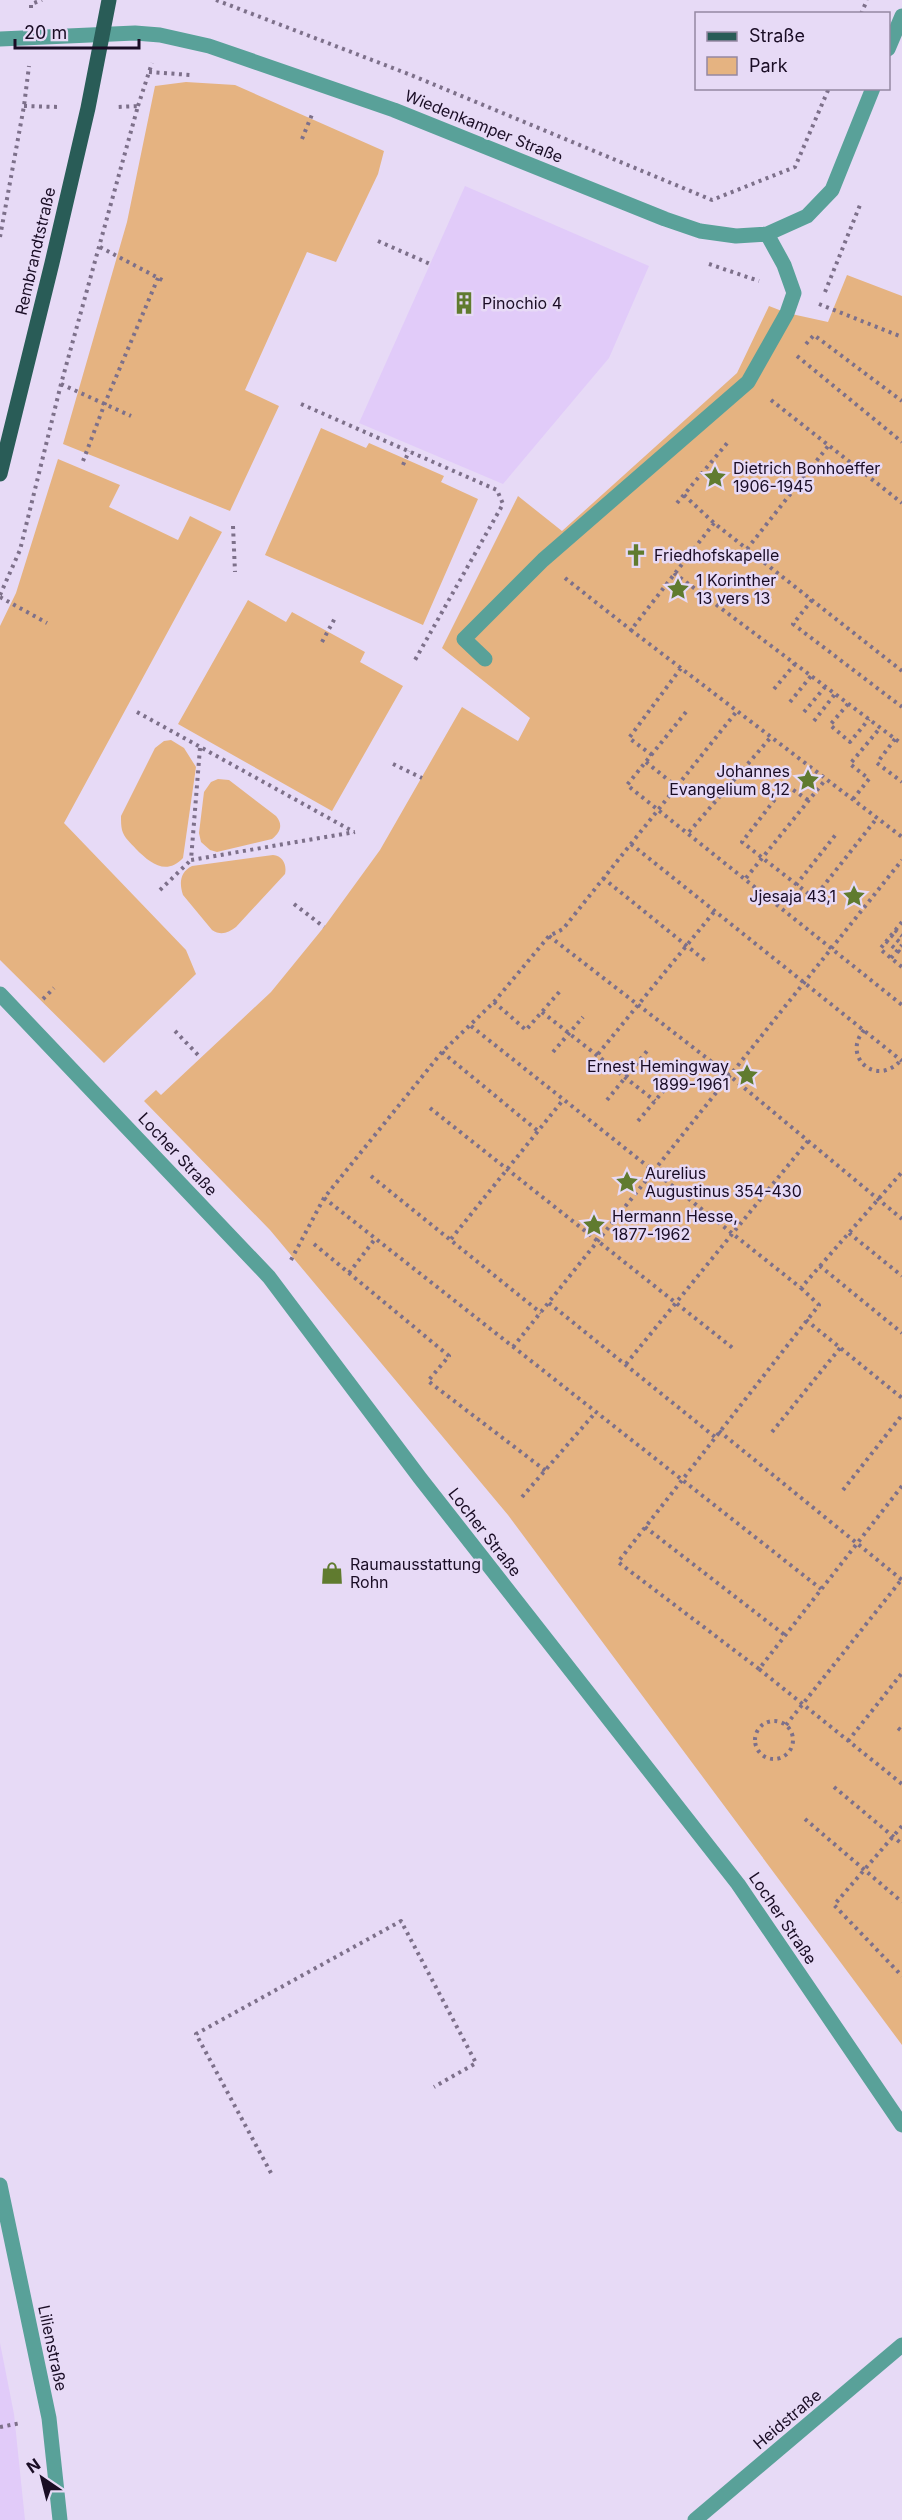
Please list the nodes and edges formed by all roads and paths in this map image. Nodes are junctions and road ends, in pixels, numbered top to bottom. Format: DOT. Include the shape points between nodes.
graph roads {
  1 [pos="42,0"];
  2 [pos="109,0"];
  3 [pos="216,0"];
  4 [pos="31,4"];
  5 [pos="902,16"];
  6 [pos="101,35"];
  7 [pos="32,37"];
  8 [pos="0,39"];
  9 [pos="890,45"];
  10 [pos="828,90"];
  11 [pos="872,90"];
  12 [pos="315,109"];
  13 [pos="302,140"];
  14 [pos="767,234"];
  15 [pos="0,237"];
  16 [pos="378,241"];
  17 [pos="100,247"];
  18 [pos="430,264"];
  19 [pos="158,278"];
  20 [pos="164,281"];
  21 [pos="794,293"];
  22 [pos="902,337"];
  23 [pos="61,384"];
  24 [pos="902,401"];
  25 [pos="105,404"];
  26 [pos="301,404"];
  27 [pos="778,405"];
  28 [pos="131,416"];
  29 [pos="728,441"];
  30 [pos="902,442"];
  31 [pos="829,445"];
  32 [pos="409,452"];
  33 [pos="83,461"];
  34 [pos="403,465"];
  35 [pos="0,474"];
  36 [pos="684,495"];
  37 [pos="677,503"];
  38 [pos="902,503"];
  39 [pos="714,523"];
  40 [pos="233,526"];
  41 [pos="747,549"];
  42 [pos="543,560"];
  43 [pos="235,572"];
  44 [pos="674,573"];
  45 [pos="0,597"];
  46 [pos="812,600"];
  47 [pos="335,618"];
  48 [pos="47,623"];
  49 [pos="631,630"];
  50 [pos="322,642"];
  51 [pos="485,659"];
  52 [pos="416,660"];
  53 [pos="795,664"];
  54 [pos="681,668"];
  55 [pos="902,671"];
  56 [pos="811,676"];
  57 [pos="825,687"];
  58 [pos="774,689"];
  59 [pos="835,694"];
  60 [pos="790,702"];
  61 [pos="848,704"];
  62 [pos="902,707"];
  63 [pos="736,711"];
  64 [pos="137,712"];
  65 [pos="686,712"];
  66 [pos="804,712"];
  67 [pos="869,719"];
  68 [pos="814,721"];
  69 [pos="880,728"];
  70 [pos="771,736"];
  71 [pos="895,739"];
  72 [pos="902,744"];
  73 [pos="200,748"];
  74 [pos="652,755"];
  75 [pos="646,762"];
  76 [pos="393,764"];
  77 [pos="422,778"];
  78 [pos="826,778"];
  79 [pos="902,782"];
  80 [pos="677,787"];
  81 [pos="853,799"];
  82 [pos="808,800"];
  83 [pos="659,809"];
  84 [pos="877,818"];
  85 [pos="689,832"];
  86 [pos="837,833"];
  87 [pos="902,837"];
  88 [pos="631,844"];
  89 [pos="761,859"];
  90 [pos="191,860"];
  91 [pos="902,860"];
  92 [pos="603,878"];
  93 [pos="746,878"];
  94 [pos="796,885"];
  95 [pos="160,890"];
  96 [pos="294,904"];
  97 [pos="714,912"];
  98 [pos="902,921"];
  99 [pos="324,927"];
  100 [pos="895,930"];
  101 [pos="891,935"];
  102 [pos="549,936"];
  103 [pos="902,936"];
  104 [pos="886,941"];
  105 [pos="902,944"];
  106 [pos="687,945"];
  107 [pos="833,948"];
  108 [pos="900,952"];
  109 [pos="891,958"];
  110 [pos="708,963"];
  111 [pos="902,965"];
  112 [pos="805,983"];
  113 [pos="561,990"];
  114 [pos="0,994"];
  115 [pos="494,1002"];
  116 [pos="638,1005"];
  117 [pos="902,1005"];
  118 [pos="542,1012"];
  119 [pos="583,1017"];
  120 [pos="471,1026"];
  121 [pos="864,1030"];
  122 [pos="175,1031"];
  123 [pos="570,1032"];
  124 [pos="647,1051"];
  125 [pos="442,1052"];
  126 [pos="553,1052"];
  127 [pos="598,1054"];
  128 [pos="201,1059"];
  129 [pos="901,1060"];
  130 [pos="676,1076"];
  131 [pos="730,1076"];
  132 [pos="626,1077"];
  133 [pos="563,1100"];
  134 [pos="607,1100"];
  135 [pos="655,1101"];
  136 [pos="430,1108"];
  137 [pos="638,1121"];
  138 [pos="538,1131"];
  139 [pos="808,1141"];
  140 [pos="508,1168"];
  141 [pos="653,1172"];
  142 [pos="902,1172"];
  143 [pos="371,1176"];
  144 [pos="324,1198"];
  145 [pos="878,1199"];
  146 [pos="902,1219"];
  147 [pos="849,1233"];
  148 [pos="732,1234"];
  149 [pos="375,1239"];
  150 [pos="451,1239"];
  151 [pos="597,1242"];
  152 [pos="314,1244"];
  153 [pos="820,1266"];
  154 [pos="349,1273"];
  155 [pos="902,1276"];
  156 [pos="269,1277"];
  157 [pos="801,1288"];
  158 [pos="549,1303"];
  159 [pos="676,1304"];
  160 [pos="541,1313"];
  161 [pos="806,1320"];
  162 [pos="902,1333"];
  163 [pos="513,1347"];
  164 [pos="840,1348"];
  165 [pos="734,1349"];
  166 [pos="626,1364"];
  167 [pos="902,1398"];
  168 [pos="595,1413"];
  169 [pos="902,1415"];
  170 [pos="719,1431"];
  171 [pos="772,1432"];
  172 [pos="715,1437"];
  173 [pos="546,1471"];
  174 [pos="681,1479"];
  175 [pos="902,1486"];
  176 [pos="843,1490"];
  177 [pos="522,1497"];
  178 [pos="645,1527"];
  179 [pos="857,1543"];
  180 [pos="902,1580"];
  181 [pos="821,1590"];
  182 [pos="786,1636"];
  183 [pos="759,1670"];
  184 [pos="902,1673"];
  185 [pos="802,1706"];
  186 [pos="786,1725"];
  187 [pos="848,1741"];
  188 [pos="902,1784"];
  189 [pos="834,1787"];
  190 [pos="805,1819"];
  191 [pos="902,1826"];
  192 [pos="894,1837"];
  193 [pos="902,1844"];
  194 [pos="866,1870"];
  195 [pos="902,1902"];
  196 [pos="902,1976"];
  197 [pos="434,2087"];
  198 [pos="902,2125"];
  199 [pos="271,2173"];
  200 [pos="0,2185"];
  201 [pos="902,2345"];
  202 [pos="60,2520"];
  203 [pos="695,2520"];
  1 -- 4 [label="path"];
  2 -- 6 [label="main road, Rembrandtstraße"];
  3 -- 10 [label="path" via="411,75 711,200 795,167"];
  5 -- 9 [label="street"];
  6 -- 7 [label="street, Wiedenkamper Straße"];
  6 -- 14 [label="street, Wiedenkamper Straße" via="160,35 209,46 394,110 700,231 736,236"];
  6 -- 35 [label="main road, Rembrandtstraße" via="88,108"];
  7 -- 8 [label="street, Wiedenkamper Straße"];
  7 -- 15 [label="path" via="24,106"];
  11 -- 14 [label="street, Wiedenkamper Straße" via="832,190 807,216"];
  12 -- 13 [label="path"];
  14 -- 21 [label="street"];
  16 -- 18 [label="path"];
  17 -- 19 [label="path"];
  19 -- 20 [label="path"];
  19 -- 25 [label="path"];
  21 -- 22 [label="path"];
  21 -- 42 [label="street" via="748,382"];
  23 -- 25 [label="path"];
  24 -- 30 [label="path" via="814,334 796,355"];
  25 -- 28 [label="path"];
  25 -- 33 [label="path"];
  26 -- 32 [label="path"];
  27 -- 31 [label="path"];
  29 -- 36 [label="path"];
  31 -- 38 [label="path"];
  31 -- 41 [label="path"];
  32 -- 34 [label="path"];
  32 -- 52 [label="path" via="497,490 503,504"];
  36 -- 37 [label="path"];
  36 -- 39 [label="path"];
  39 -- 41 [label="path"];
  39 -- 44 [label="path"];
  40 -- 43 [label="path"];
  41 -- 46 [label="path"];
  42 -- 49 [label="path"];
  42 -- 51 [label="street" via="464,639"];
  44 -- 49 [label="path"];
  44 -- 53 [label="path"];
  45 -- 48 [label="path"];
  46 -- 55 [label="path"];
  46 -- 62 [label="path" via="793,624"];
  47 -- 50 [label="path"];
  49 -- 54 [label="path"];
  53 -- 56 [label="path"];
  53 -- 58 [label="path"];
  54 -- 63 [label="path"];
  54 -- 74 [label="path" via="629,738"];
  56 -- 57 [label="path"];
  56 -- 60 [label="path"];
  57 -- 59 [label="path"];
  57 -- 66 [label="path"];
  59 -- 61 [label="path"];
  59 -- 68 [label="path"];
  61 -- 67 [label="path"];
  61 -- 67 [label="path" via="830,725 850,742"];
  63 -- 70 [label="path"];
  63 -- 80 [label="path"];
  64 -- 73 [label="path"];
  65 -- 74 [label="path"];
  67 -- 69 [label="path"];
  69 -- 71 [label="path"];
  69 -- 81 [label="path" via="850,764 869,779"];
  70 -- 78 [label="path"];
  70 -- 85 [label="path"];
  71 -- 72 [label="path"];
  71 -- 79 [label="path" via="878,764"];
  73 -- 90 [label="path"];
  73 -- 90 [label="path" via="355,832"];
  74 -- 75 [label="path"];
  75 -- 80 [label="path"];
  75 -- 83 [label="path" via="627,785"];
  76 -- 77 [label="path"];
  78 -- 81 [label="path"];
  78 -- 82 [label="path"];
  80 -- 83 [label="path"];
  81 -- 84 [label="path"];
  82 -- 89 [label="path"];
  82 -- 89 [label="path" via="786,785 742,842"];
  83 -- 85 [label="path"];
  83 -- 88 [label="path"];
  84 -- 87 [label="path"];
  84 -- 94 [label="path" via="814,898"];
  85 -- 93 [label="path"];
  86 -- 94 [label="path"];
  88 -- 92 [label="path"];
  88 -- 97 [label="path"];
  89 -- 93 [label="path"];
  89 -- 94 [label="path"];
  90 -- 95 [label="path"];
  91 -- 107 [label="path"];
  92 -- 102 [label="path" via="563,929"];
  92 -- 106 [label="path"];
  93 -- 107 [label="path"];
  96 -- 99 [label="path"];
  97 -- 106 [label="path"];
  97 -- 112 [label="path"];
  98 -- 100 [label="path"];
  100 -- 101 [label="path"];
  100 -- 103 [label="path"];
  101 -- 104 [label="path"];
  101 -- 105 [label="path"];
  102 -- 115 [label="path"];
  102 -- 116 [label="path"];
  104 -- 108 [label="path"];
  104 -- 109 [label="path" via="880,949"];
  105 -- 108 [label="path"];
  106 -- 110 [label="path"];
  106 -- 116 [label="path"];
  107 -- 112 [label="path"];
  107 -- 117 [label="path"];
  108 -- 109 [label="path"];
  109 -- 111 [label="path"];
  112 -- 121 [label="path"];
  112 -- 131 [label="path"];
  113 -- 118 [label="path"];
  114 -- 156 [label="street, Locher Straße"];
  115 -- 118 [label="path" via="526,1030"];
  115 -- 120 [label="path"];
  116 -- 127 [label="path"];
  116 -- 131 [label="path"];
  118 -- 123 [label="path"];
  119 -- 123 [label="path"];
  120 -- 125 [label="path"];
  120 -- 133 [label="path"];
  121 -- 129 [label="path"];
  121 -- 129 [label="path" via="858,1036 856,1052 865,1066 888,1070"];
  122 -- 128 [label="path"];
  123 -- 126 [label="path"];
  123 -- 127 [label="path"];
  124 -- 132 [label="path"];
  125 -- 138 [label="path"];
  125 -- 144 [label="path"];
  127 -- 132 [label="path"];
  130 -- 135 [label="path"];
  131 -- 139 [label="path"];
  131 -- 141 [label="path"];
  132 -- 134 [label="path"];
  132 -- 135 [label="path"];
  133 -- 138 [label="path"];
  133 -- 141 [label="path"];
  135 -- 137 [label="path"];
  136 -- 140 [label="path"];
  138 -- 140 [label="path"];
  139 -- 145 [label="path"];
  139 -- 148 [label="path"];
  140 -- 150 [label="path"];
  140 -- 151 [label="path"];
  141 -- 148 [label="path"];
  141 -- 151 [label="path"];
  142 -- 145 [label="path"];
  143 -- 150 [label="path"];
  144 -- 149 [label="path"];
  144 -- 156 [label="path" via="294,1258"];
  145 -- 146 [label="path"];
  145 -- 147 [label="path"];
  147 -- 153 [label="path"];
  147 -- 155 [label="path"];
  148 -- 157 [label="path"];
  148 -- 159 [label="path"];
  149 -- 154 [label="path"];
  149 -- 163 [label="path"];
  150 -- 160 [label="path"];
  151 -- 158 [label="path"];
  151 -- 159 [label="path"];
  152 -- 154 [label="path"];
  153 -- 157 [label="path"];
  153 -- 162 [label="path"];
  154 -- 173 [label="path" via="449,1356 428,1381"];
  156 -- 198 [label="street, Locher Straße" via="420,1478 738,1884"];
  157 -- 161 [label="path" via="819,1305"];
  158 -- 160 [label="path"];
  158 -- 166 [label="path"];
  159 -- 165 [label="path"];
  159 -- 166 [label="path"];
  160 -- 163 [label="path"];
  161 -- 164 [label="path"];
  161 -- 170 [label="path"];
  163 -- 168 [label="path"];
  164 -- 167 [label="path"];
  164 -- 171 [label="path"];
  166 -- 172 [label="path"];
  168 -- 173 [label="path"];
  168 -- 174 [label="path"];
  169 -- 176 [label="path"];
  170 -- 172 [label="path"];
  170 -- 179 [label="path"];
  172 -- 174 [label="path"];
  173 -- 177 [label="path"];
  174 -- 178 [label="path"];
  174 -- 181 [label="path"];
  175 -- 179 [label="path"];
  178 -- 182 [label="path"];
  178 -- 183 [label="path" via="618,1562"];
  179 -- 180 [label="path"];
  179 -- 181 [label="path"];
  180 -- 185 [label="path"];
  181 -- 182 [label="path"];
  182 -- 183 [label="path"];
  183 -- 185 [label="path"];
  184 -- 187 [label="path"];
  185 -- 186 [label="path"];
  185 -- 187 [label="path"];
  186 -- 186 [label="path" via="769,1721 759,1728 754,1739 762,1755 775,1758 787,1754 793,1736"];
  187 -- 188 [label="path"];
  189 -- 192 [label="path"];
  190 -- 194 [label="path"];
  191 -- 192 [label="path"];
  192 -- 193 [label="path"];
  192 -- 194 [label="path"];
  194 -- 195 [label="path"];
  194 -- 196 [label="path" via="834,1905"];
  197 -- 199 [label="path" via="476,2063 400,1921 196,2034"];
  200 -- 202 [label="street, Lilienstraße" via="49,2418"];
  201 -- 203 [label="street, Heidstraße"];
}
